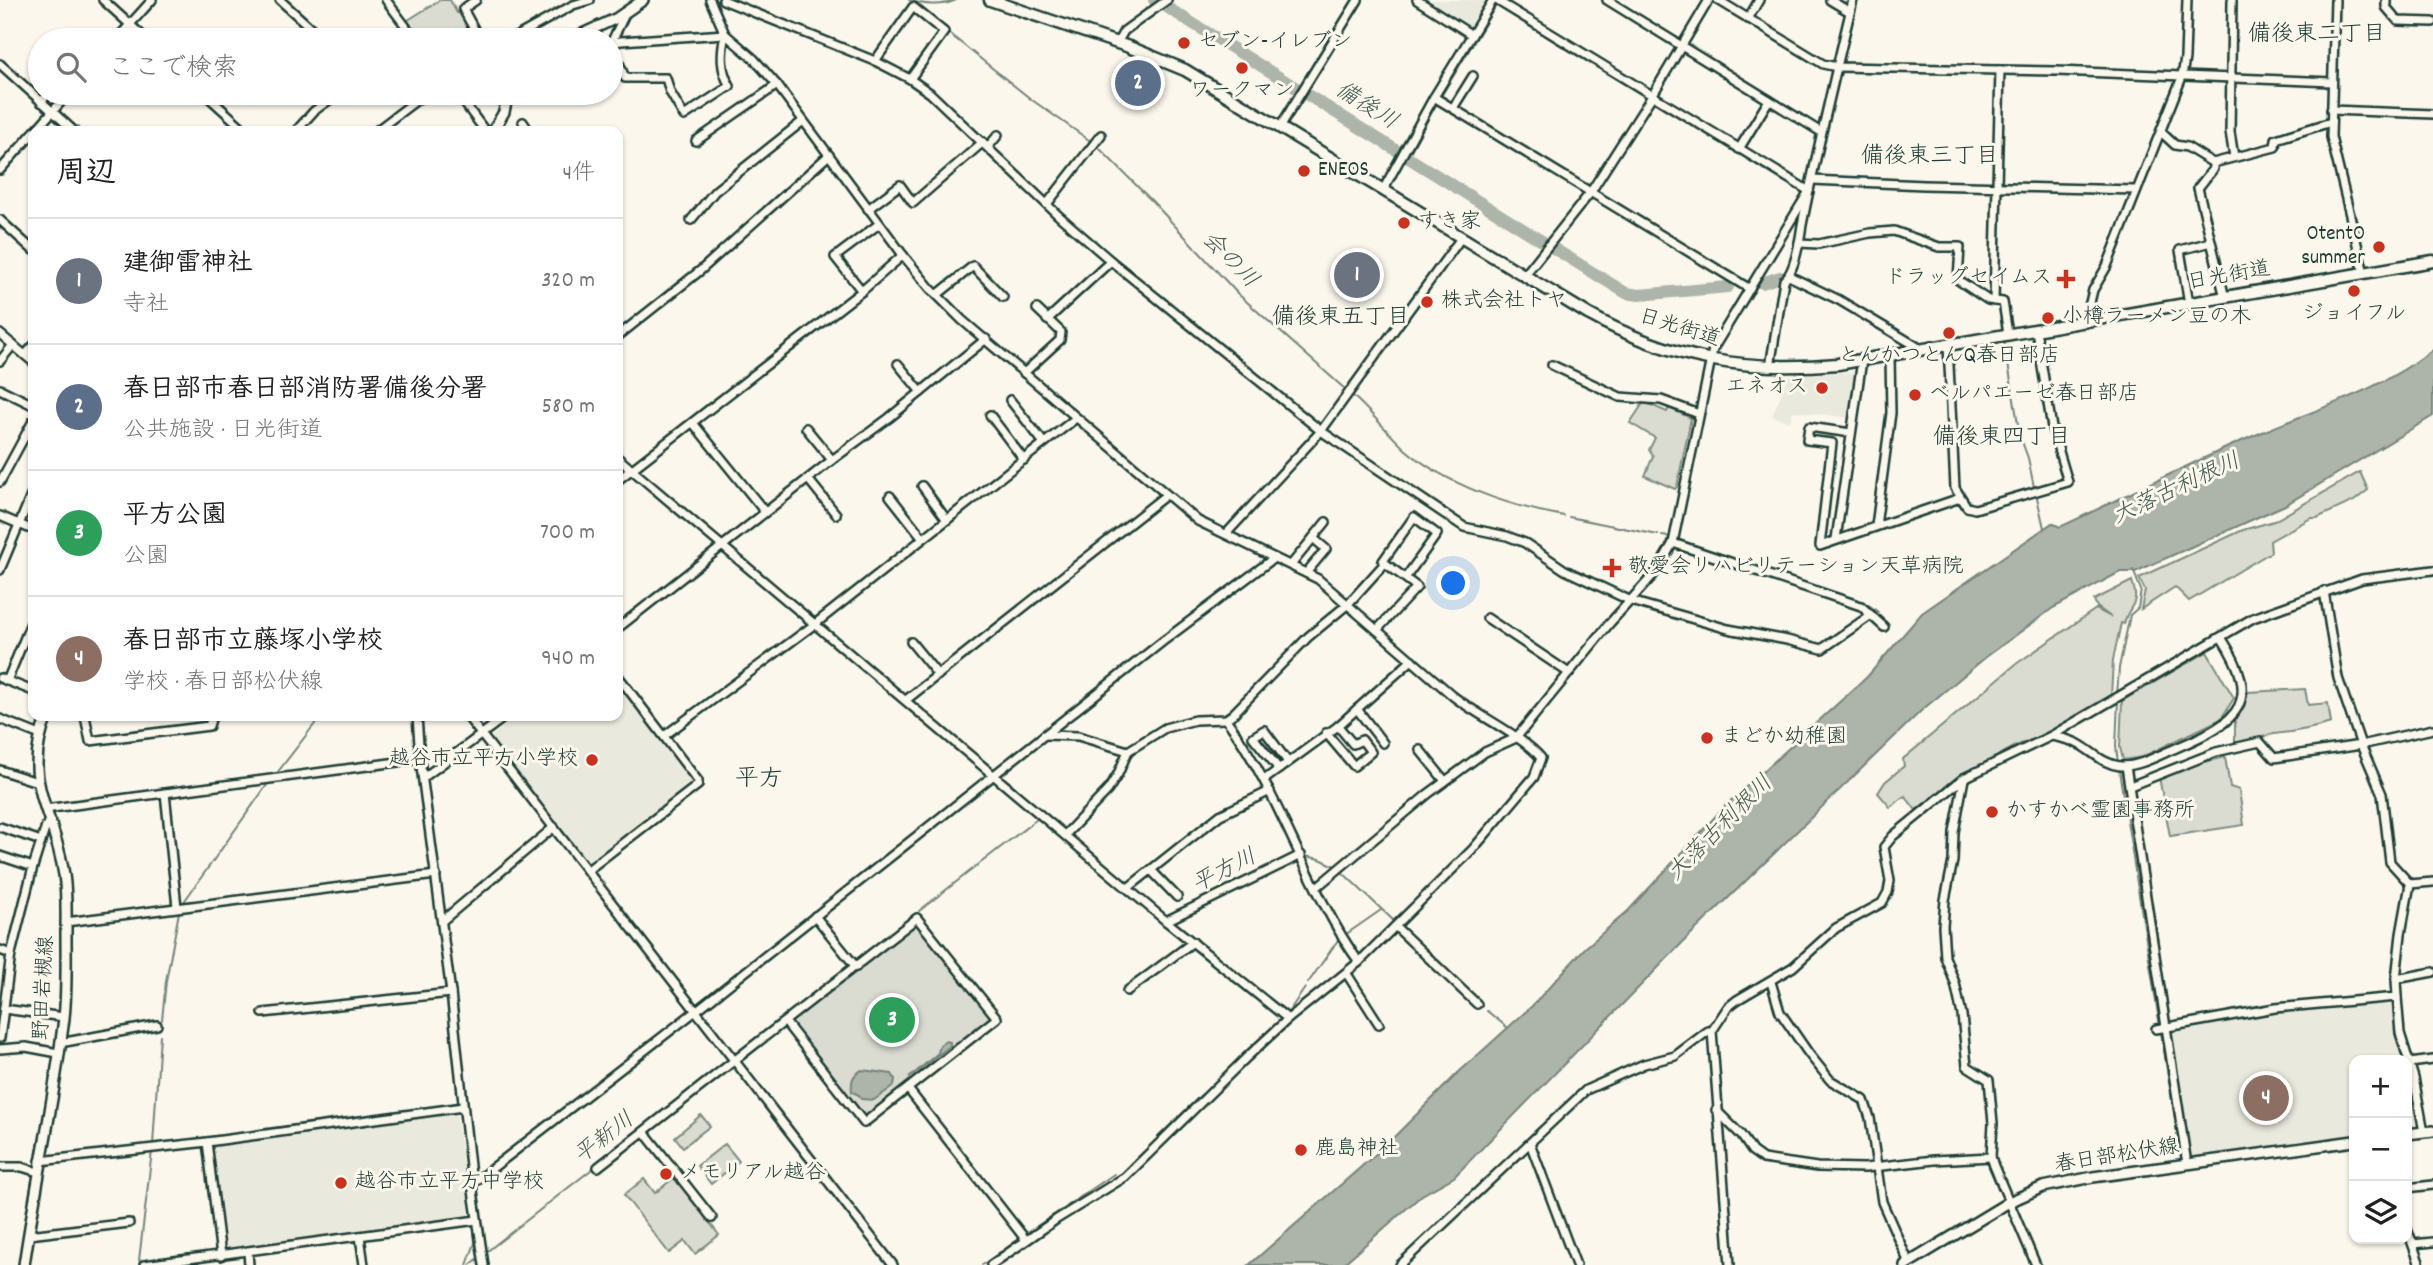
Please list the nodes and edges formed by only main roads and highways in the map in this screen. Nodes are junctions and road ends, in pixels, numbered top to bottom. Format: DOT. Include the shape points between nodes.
graph roads {
  1 [pos="643,0"];
  2 [pos="990,0"];
  3 [pos="593,28"];
  4 [pos="505,105"];
  5 [pos="496,126"];
  6 [pos="2433,261"];
  7 [pos="45,721"];
  8 [pos="2349,1143"];
  9 [pos="1921,1261"];
  10 [pos="1907,1264"];
  11 [pos="24,1265"];
  1 -- 3 [label="main road"];
  2 -- 6 [label="highway, 日光街道" via="1161,59 1202,79 1607,324 1709,361 1797,368 1862,360"];
  4 -- 5 [label="main road"];
  7 -- 11 [label="main road, 野田岩槻線" via="36,750 37,782 64,877 64,1017"];
  8 -- 9 [label="main road, 春日部松伏線" via="2058,1182 2009,1202"];
  9 -- 10 [label="main road, 春日部松伏線"];
}
